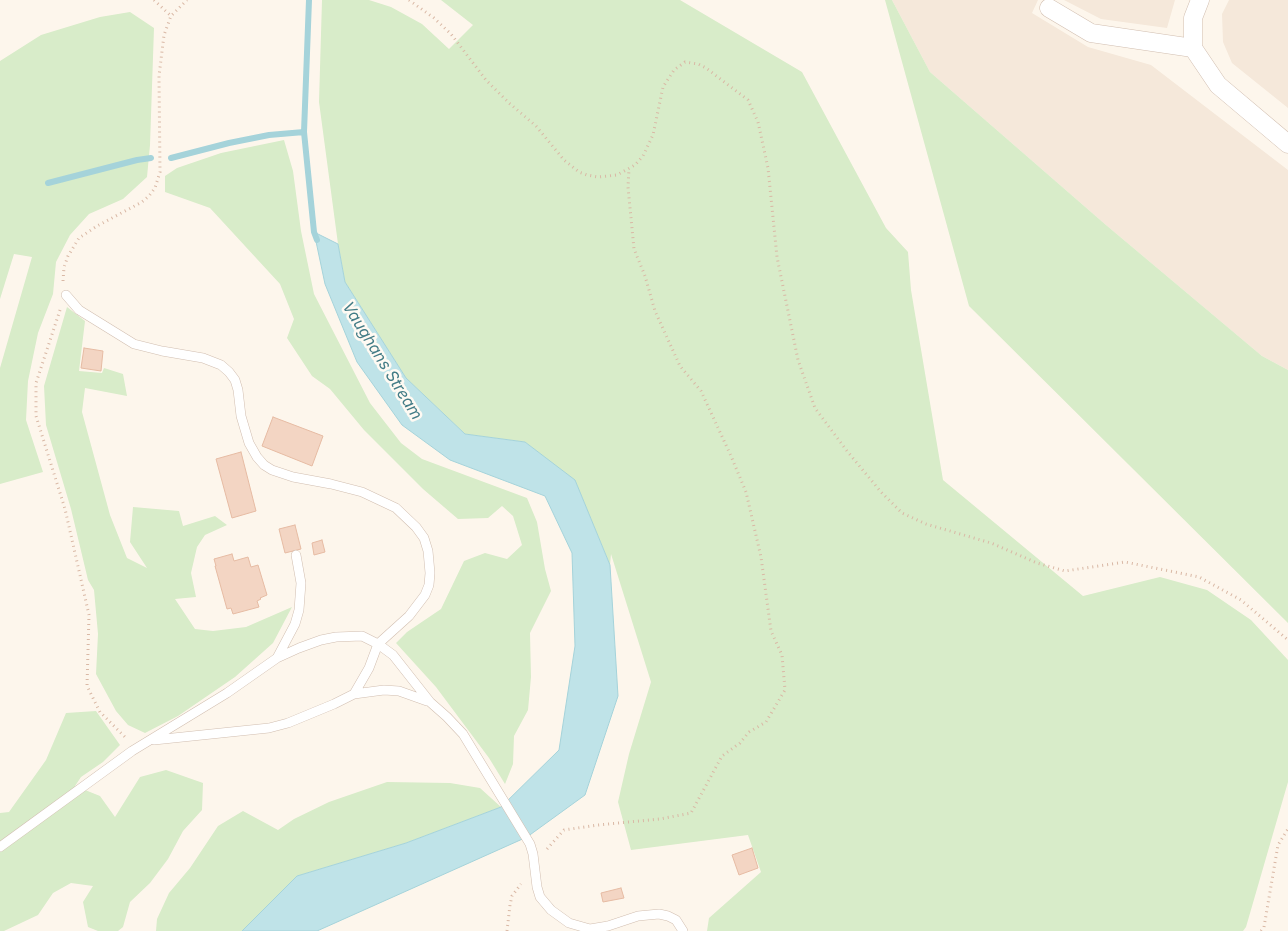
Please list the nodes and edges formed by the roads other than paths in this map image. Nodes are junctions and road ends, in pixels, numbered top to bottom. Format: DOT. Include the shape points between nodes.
graph roads {
  1 [pos="1200,0"];
  2 [pos="1049,8"];
  3 [pos="1193,48"];
  4 [pos="1288,144"];
  5 [pos="66,295"];
  6 [pos="296,555"];
  7 [pos="378,644"];
  8 [pos="277,658"];
  9 [pos="354,694"];
  10 [pos="430,702"];
  11 [pos="151,740"];
  12 [pos="0,846"];
  13 [pos="683,931"];
  1 -- 3 [label="street" via="1193,18"];
  2 -- 3 [label="street" via="1091,33"];
  3 -- 4 [label="street" via="1218,85"];
  5 -- 7 [label="lane" via="79,310 134,344 203,358 229,372 238,390 249,443 264,465 293,477 362,492 396,508 416,527 428,551 429,585 419,605"];
  6 -- 8 [label="lane" via="301,583 299,610"];
  7 -- 8 [label="lane" via="362,636 336,637"];
  7 -- 9 [label="lane"];
  7 -- 10 [label="lane" via="393,655"];
  8 -- 11 [label="lane"];
  9 -- 10 [label="lane" via="399,691"];
  9 -- 11 [label="lane" via="269,728"];
  10 -- 13 [label="lane" via="463,734 530,844 540,897 551,910 569,923 590,929 638,916 659,914 676,920"];
  11 -- 12 [label="lane" via="132,750"];
}
